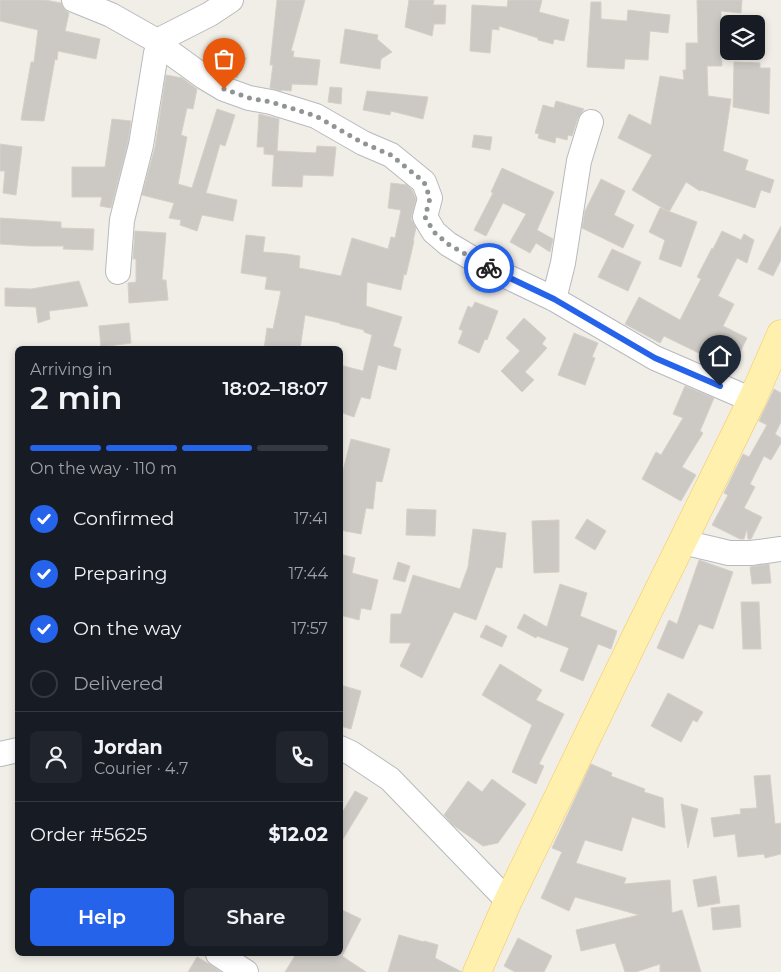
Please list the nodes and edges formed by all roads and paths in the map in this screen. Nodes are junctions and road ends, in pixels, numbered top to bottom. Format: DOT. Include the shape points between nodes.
graph roads {
  1 [pos="74,0"];
  2 [pos="232,0"];
  3 [pos="161,44"];
  4 [pos="591,122"];
  5 [pos="118,272"];
  6 [pos="554,299"];
  7 [pos="781,334"];
  8 [pos="752,400"];
  9 [pos="682,542"];
  10 [pos="781,549"];
  11 [pos="343,749"];
  12 [pos="15,751"];
  13 [pos="0,754"];
  14 [pos="508,901"];
  15 [pos="221,956"];
  16 [pos="482,970"];
  17 [pos="246,972"];
  1 -- 3 [label="street" via="111,15"];
  2 -- 3 [label="street"];
  3 -- 5 [label="street" via="156,53 141,144 122,220"];
  3 -- 6 [label="street" via="224,89 316,116 391,155 424,182 430,198 425,217 434,232 485,266"];
  4 -- 6 [label="street" via="580,160 564,262"];
  6 -- 8 [label="street" via="655,358"];
  7 -- 8 [label="main road"];
  8 -- 9 [label="main road"];
  9 -- 10 [label="street" via="729,553"];
  9 -- 14 [label="main road"];
  11 -- 14 [label="street" via="390,779"];
  12 -- 13 [label="street"];
  14 -- 16 [label="main road"];
  15 -- 17 [label="street"];
}
